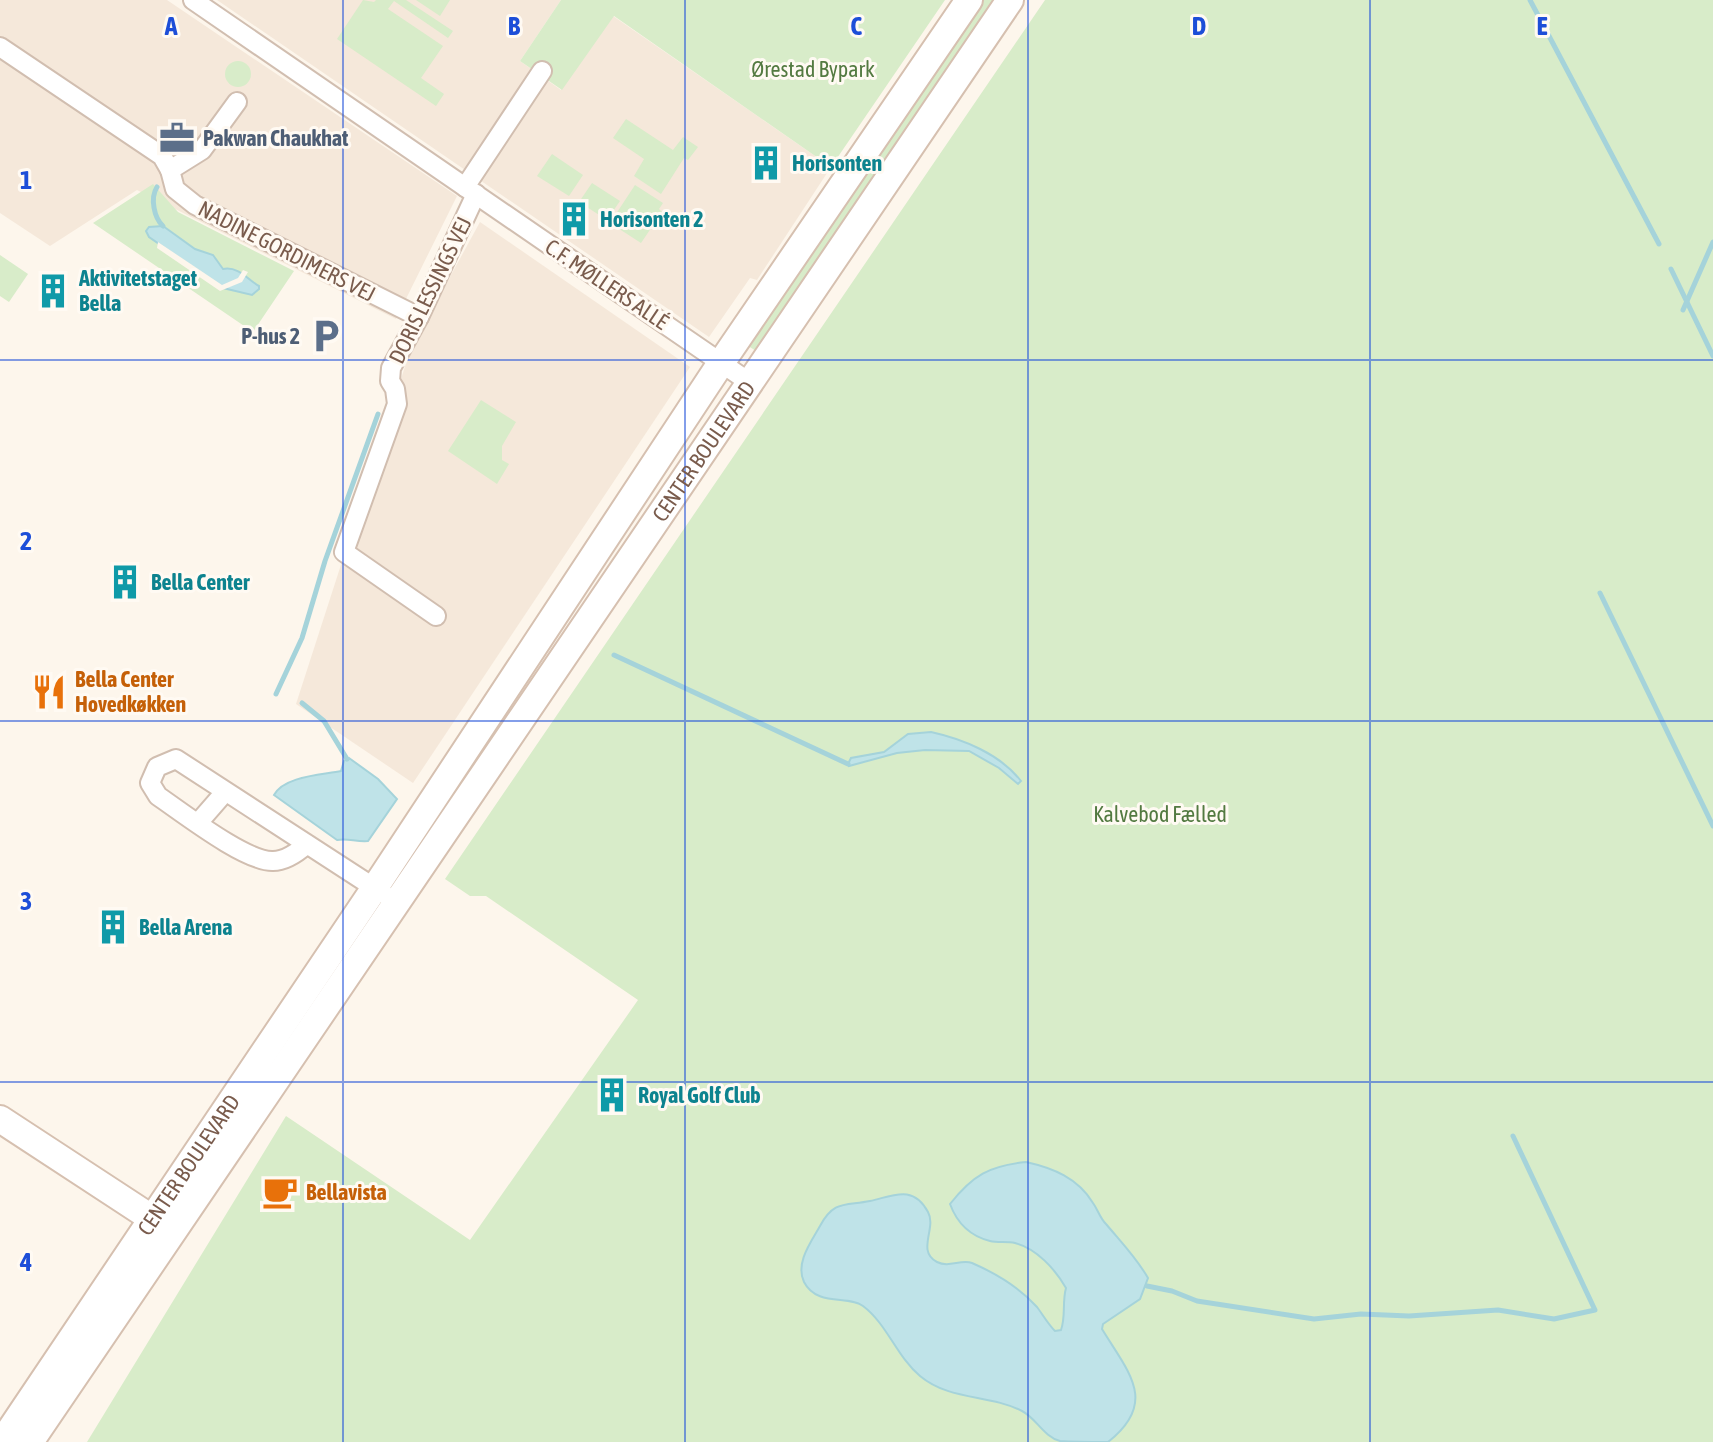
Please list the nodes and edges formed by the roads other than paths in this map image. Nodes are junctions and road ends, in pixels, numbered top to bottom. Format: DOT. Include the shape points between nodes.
graph roads {
  1 [pos="193,0"];
  2 [pos="969,0"];
  3 [pos="1010,0"];
  4 [pos="0,47"];
  5 [pos="542,71"];
  6 [pos="237,102"];
  7 [pos="170,170"];
  8 [pos="470,191"];
  9 [pos="419,317"];
  10 [pos="721,363"];
  11 [pos="749,382"];
  12 [pos="436,616"];
  13 [pos="225,792"];
  14 [pos="198,823"];
  15 [pos="307,844"];
  16 [pos="374,889"];
  17 [pos="398,902"];
  18 [pos="0,1119"];
  19 [pos="151,1218"];
  20 [pos="174,1233"];
  21 [pos="33,1440"];
  22 [pos="2,1442"];
  1 -- 8 [label="street, C.F. MØLLERS ALLÉ"];
  2 -- 10 [label="street, CENTER BOULEVARD"];
  3 -- 11 [label="street, CENTER BOULEVARD"];
  4 -- 7 [label="street, NADINE GORDIMERS VEJ" via="162,156"];
  5 -- 8 [label="street"];
  6 -- 7 [label="street" via="202,150"];
  7 -- 9 [label="street, NADINE GORDIMERS VEJ" via="175,189 195,205"];
  8 -- 9 [label="street, DORIS LESSINGS VEJ"];
  8 -- 10 [label="street, C.F. MØLLERS ALLÉ"];
  9 -- 12 [label="street, DORIS LESSINGS VEJ" via="391,368 397,404 344,552"];
  10 -- 11 [label="street, C.F. MØLLERS ALLÉ"];
  10 -- 16 [label="street, CENTER BOULEVARD"];
  11 -- 17 [label="street, CENTER BOULEVARD"];
  13 -- 14 [label="street"];
  13 -- 14 [label="street" via="176,759 157,767 150,783 158,796"];
  13 -- 15 [label="street"];
  14 -- 15 [label="street" via="249,855 273,861 295,855"];
  15 -- 16 [label="street"];
  16 -- 17 [label="street"];
  16 -- 19 [label="street, CENTER BOULEVARD"];
  17 -- 20 [label="street, CENTER BOULEVARD"];
  18 -- 19 [label="street"];
  19 -- 20 [label="street"];
  19 -- 22 [label="street, CENTER BOULEVARD"];
  20 -- 21 [label="street, CENTER BOULEVARD"];
}
